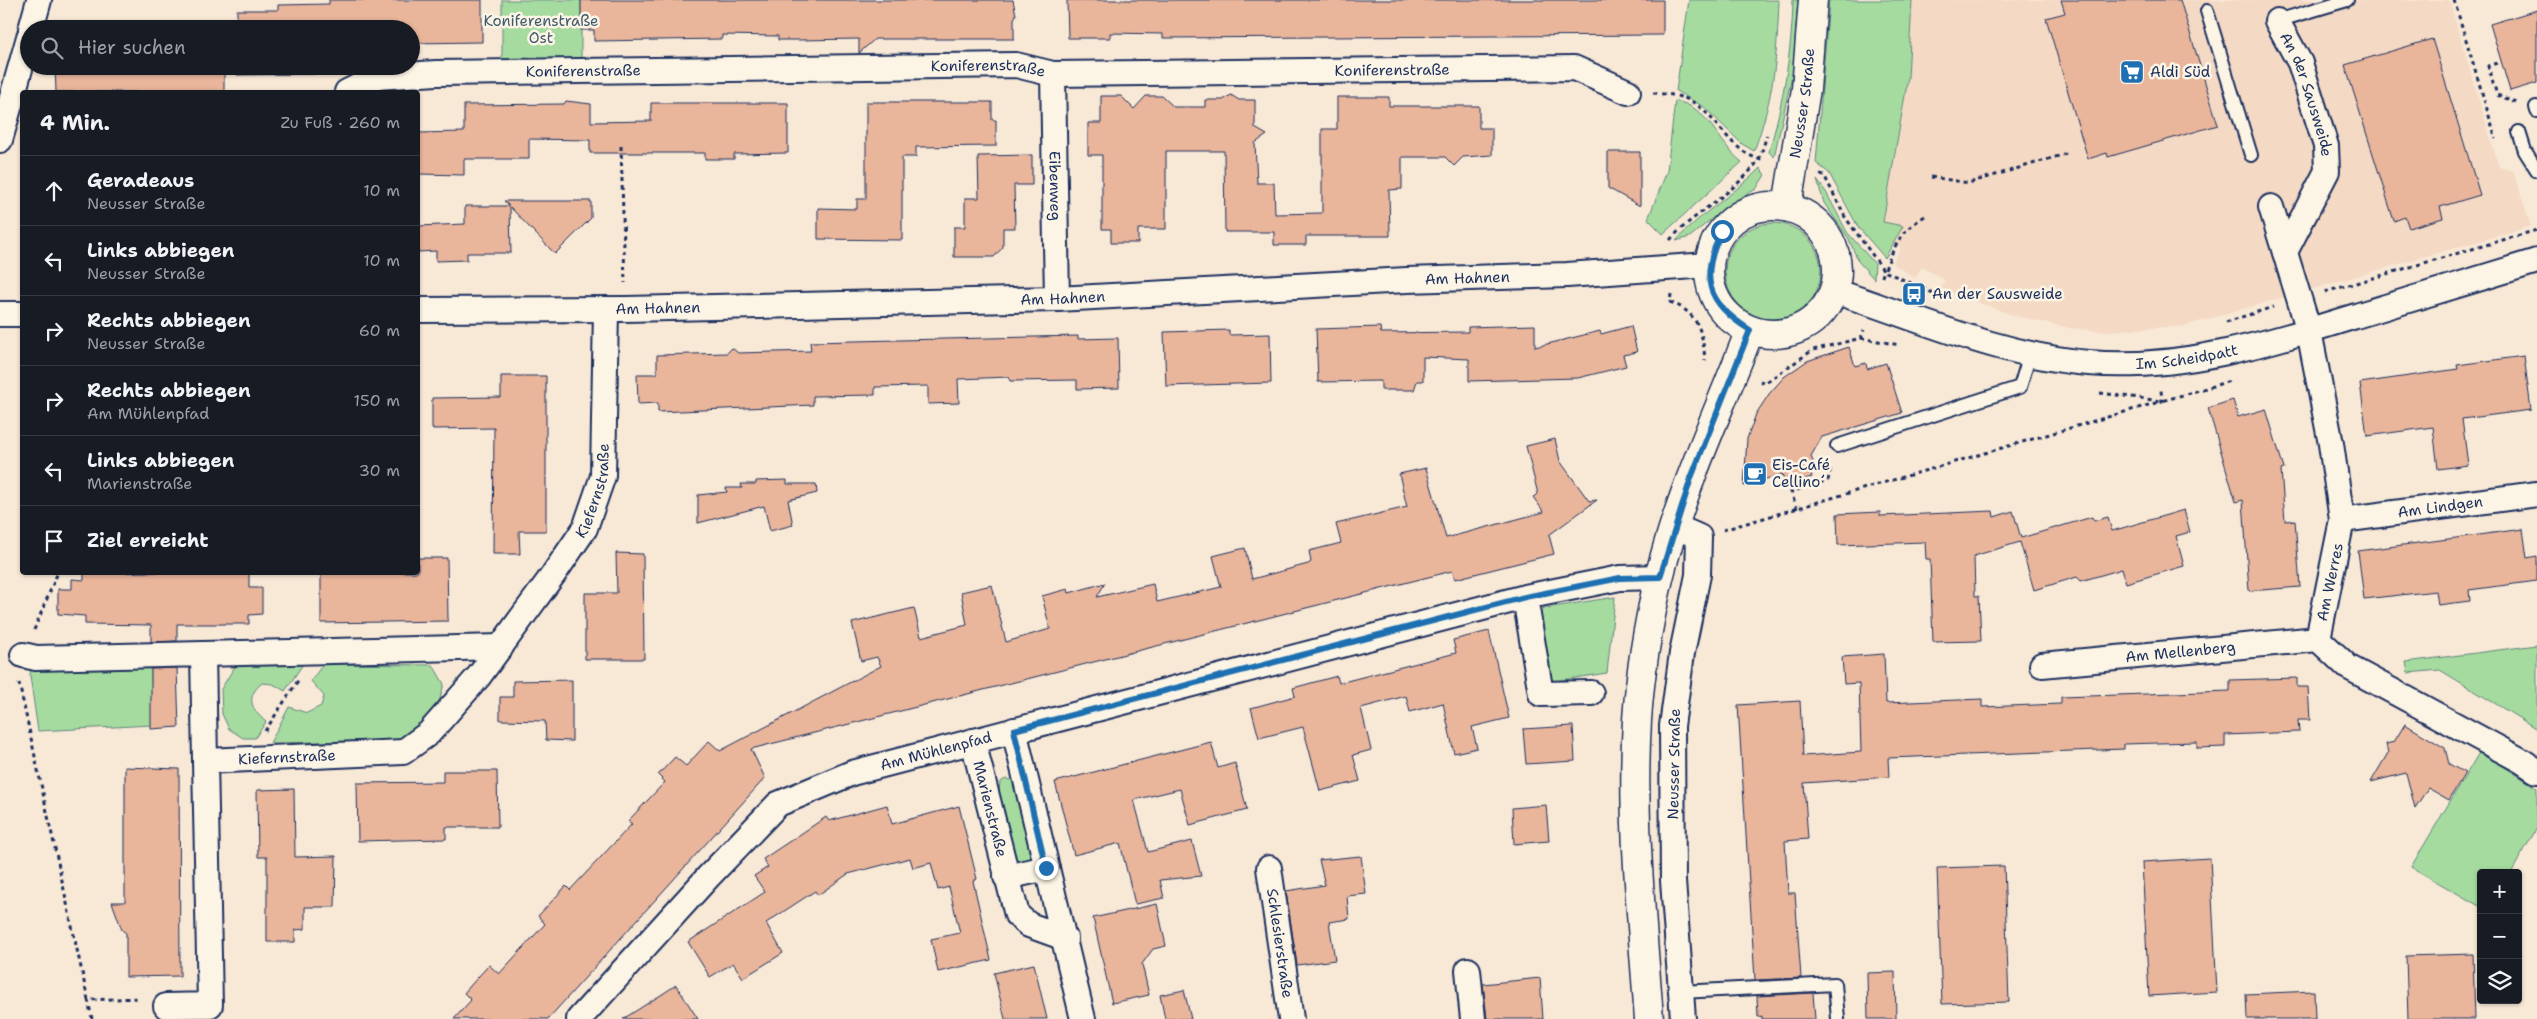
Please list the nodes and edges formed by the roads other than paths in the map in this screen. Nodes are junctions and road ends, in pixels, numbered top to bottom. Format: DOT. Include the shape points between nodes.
graph roads {
  1 [pos="39,0"];
  2 [pos="1813,0"];
  3 [pos="2347,0"];
  4 [pos="2206,11"];
  5 [pos="33,20"];
  6 [pos="2277,21"];
  7 [pos="420,74"];
  8 [pos="1053,74"];
  9 [pos="20,75"];
  10 [pos="406,75"];
  11 [pos="351,90"];
  12 [pos="1628,92"];
  13 [pos="2519,132"];
  14 [pos="6,136"];
  15 [pos="2251,155"];
  16 [pos="2537,170"];
  17 [pos="1787,206"];
  18 [pos="2271,207"];
  19 [pos="2285,252"];
  20 [pos="2537,261"];
  21 [pos="1708,265"];
  22 [pos="1834,291"];
  23 [pos="1057,299"];
  24 [pos="616,309"];
  25 [pos="420,310"];
  26 [pos="0,314"];
  27 [pos="20,314"];
  28 [pos="1750,330"];
  29 [pos="2309,331"];
  30 [pos="2030,354"];
  31 [pos="1836,446"];
  32 [pos="2537,494"];
  33 [pos="2342,520"];
  34 [pos="1674,526"];
  35 [pos="1660,577"];
  36 [pos="1525,597"];
  37 [pos="2318,639"];
  38 [pos="501,647"];
  39 [pos="203,654"];
  40 [pos="23,655"];
  41 [pos="2042,665"];
  42 [pos="1590,693"];
  43 [pos="1014,730"];
  44 [pos="974,741"];
  45 [pos="205,761"];
  46 [pos="2537,771"];
  47 [pos="1046,868"];
  48 [pos="1269,868"];
  49 [pos="1006,877"];
  50 [pos="1065,938"];
  51 [pos="1468,970"];
  52 [pos="1681,992"];
  53 [pos="166,1006"];
  54 [pos="579,1019"];
  55 [pos="1083,1019"];
  56 [pos="1292,1019"];
  57 [pos="1473,1019"];
  58 [pos="1649,1019"];
  59 [pos="1683,1019"];
  60 [pos="1838,1019"];
  1 -- 5 [label="street"];
  2 -- 17 [label="main road, Neusser Straße" via="1806,89"];
  3 -- 6 [label="lane"];
  4 -- 15 [label="lane"];
  6 -- 19 [label="street, An der Sausweide" via="2300,63 2326,146 2327,171"];
  7 -- 8 [label="street, Koniferenstraße" via="1016,65"];
  8 -- 12 [label="street, Koniferenstraße" via="1574,68"];
  8 -- 23 [label="street, Eibenweg"];
  9 -- 14 [label="street"];
  10 -- 11 [label="street, Koniferenstraße" via="377,77"];
  13 -- 16 [label="lane" via="2525,151"];
  17 -- 21 [label="main road" via="1762,206 1740,214 1722,231"];
  17 -- 22 [label="main road" via="1811,218 1829,238 1838,264"];
  18 -- 19 [label="street"];
  19 -- 29 [label="street"];
  20 -- 29 [label="street, Im Scheidpatt"];
  21 -- 23 [label="street, Am Hahnen" via="1566,275"];
  21 -- 28 [label="main road" via="1716,300 1730,318"];
  22 -- 28 [label="main road" via="1821,313 1801,328 1776,334"];
  22 -- 30 [label="street, Im Scheidpatt"];
  23 -- 24 [label="street, Am Hahnen"];
  24 -- 25 [label="street, Am Hahnen"];
  24 -- 38 [label="street, Kiefernstraße" via="603,476 585,528"];
  26 -- 27 [label="street"];
  28 -- 34 [label="main road"];
  29 -- 30 [label="street, Im Scheidpatt" via="2209,356 2159,362 2089,363"];
  29 -- 33 [label="street, Am Werres" via="2332,444"];
  30 -- 31 [label="lane" via="2020,387"];
  32 -- 33 [label="street, Am Lindgen"];
  33 -- 37 [label="street, Am Werres"];
  34 -- 35 [label="main road"];
  34 -- 52 [label="street, Neusser Straße" via="1699,538 1698,575 1682,653 1672,726 1673,880"];
  35 -- 36 [label="street, Am Mühlenpfad" via="1620,578"];
  35 -- 58 [label="main road" via="1646,640 1635,766"];
  36 -- 42 [label="street" via="1541,694"];
  36 -- 43 [label="street, Am Mühlenpfad"];
  37 -- 41 [label="street, Am Mellenberg"];
  37 -- 46 [label="street, Am Werres" via="2348,667"];
  38 -- 39 [label="street"];
  38 -- 45 [label="street, Kiefernstraße" via="429,733 403,752"];
  39 -- 40 [label="street" via="36,658"];
  39 -- 45 [label="street"];
  43 -- 44 [label="street, Am Mühlenpfad"];
  43 -- 47 [label="street"];
  44 -- 49 [label="street, Marienstraße"];
  44 -- 54 [label="street, Am Mühlenpfad" via="852,773 778,804"];
  45 -- 53 [label="street" via="210,1004"];
  47 -- 49 [label="street, Marienstraße"];
  47 -- 50 [label="street"];
  48 -- 56 [label="street, Schlesierstraße"];
  49 -- 50 [label="street, Marienstraße" via="1017,915 1029,925"];
  50 -- 55 [label="street"];
  51 -- 57 [label="street"];
  52 -- 59 [label="street, Neusser Straße"];
  52 -- 60 [label="lane" via="1835,984"];
}
